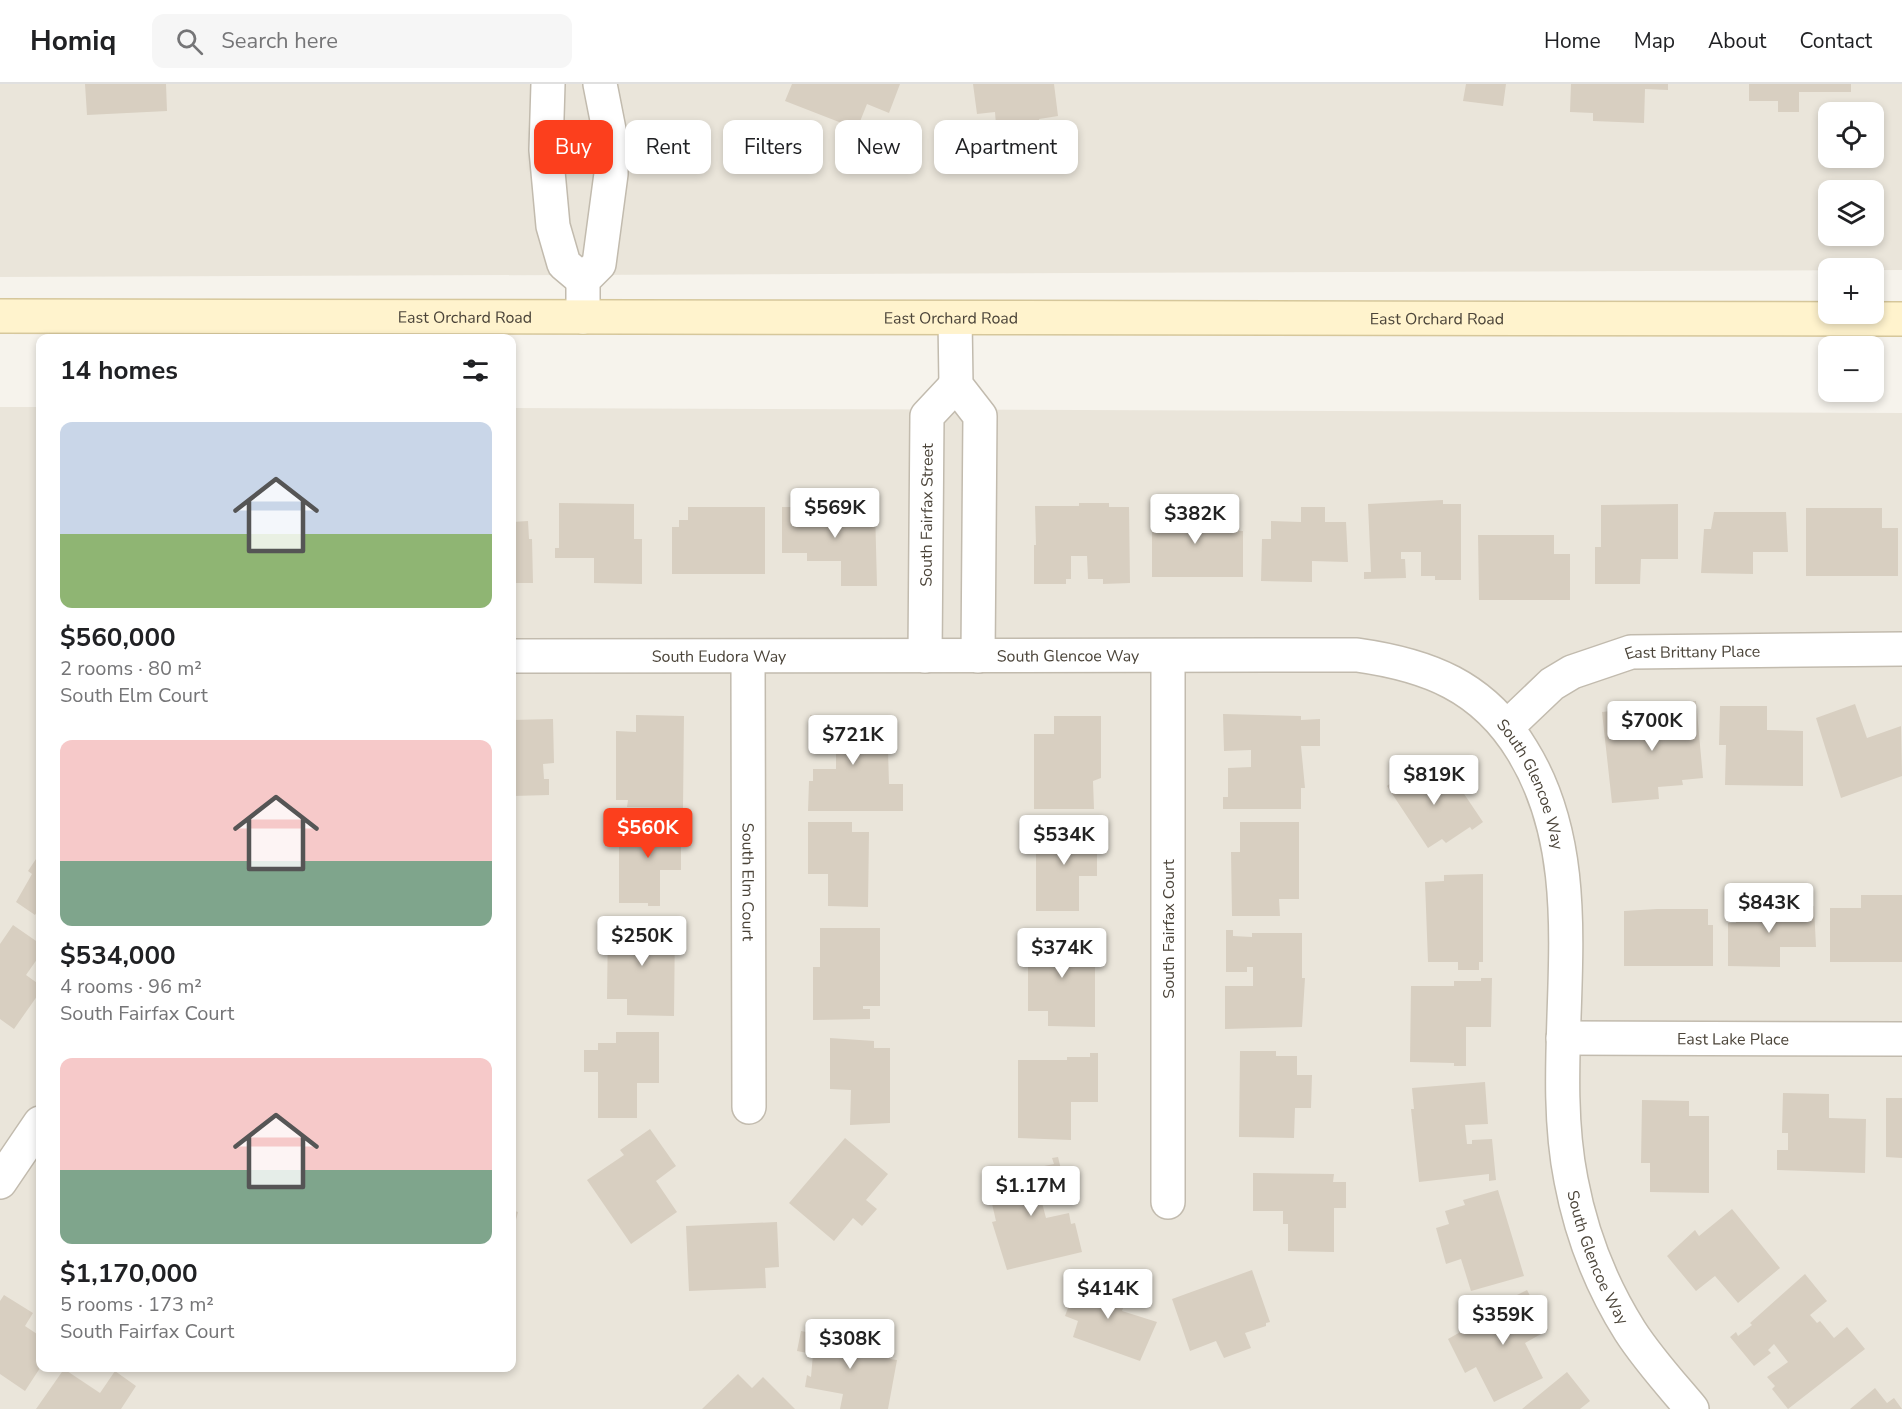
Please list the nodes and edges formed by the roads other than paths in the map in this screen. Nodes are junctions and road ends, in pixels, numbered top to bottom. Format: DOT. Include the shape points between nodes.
graph roads {
  1 [pos="548,84"];
  2 [pos="600,84"];
  3 [pos="583,280"];
  4 [pos="0,316"];
  5 [pos="584,317"];
  6 [pos="955,318"];
  7 [pos="1902,319"];
  8 [pos="956,385"];
  9 [pos="1902,649"];
  10 [pos="925,656"];
  11 [pos="978,656"];
  12 [pos="1168,656"];
  13 [pos="516,657"];
  14 [pos="748,657"];
  15 [pos="1508,726"];
  16 [pos="1563,1038"];
  17 [pos="1902,1039"];
  18 [pos="749,1107"];
  19 [pos="36,1129"];
  20 [pos="0,1182"];
  21 [pos="1168,1202"];
  22 [pos="1692,1409"];
  1 -- 3 [label="street" via="546,150 553,226 564,264"];
  2 -- 3 [label="street" via="611,140 611,174 599,264"];
  3 -- 5 [label="street"];
  4 -- 5 [label="street, East Orchard Road"];
  5 -- 6 [label="street, East Orchard Road"];
  6 -- 7 [label="street, East Orchard Road"];
  6 -- 8 [label="street"];
  8 -- 10 [label="street, South Fairfax Street" via="927,416"];
  8 -- 11 [label="street" via="980,416"];
  9 -- 15 [label="street, East Brittany Place" via="1631,652 1598,661 1552,684"];
  10 -- 11 [label="street, South Glencoe Way"];
  10 -- 14 [label="street, South Eudora Way"];
  11 -- 12 [label="street, South Glencoe Way"];
  12 -- 15 [label="street, South Glencoe Way" via="1357,655 1390,660 1449,680"];
  12 -- 21 [label="street, South Fairfax Court"];
  13 -- 14 [label="street, South Eudora Way"];
  14 -- 18 [label="street, South Elm Court"];
  15 -- 16 [label="street, South Glencoe Way" via="1535,770 1557,832 1565,909"];
  16 -- 17 [label="street, East Lake Place"];
  16 -- 22 [label="street, South Glencoe Way" via="1570,1179 1592,1256 1630,1331"];
  19 -- 20 [label="street"];
}
